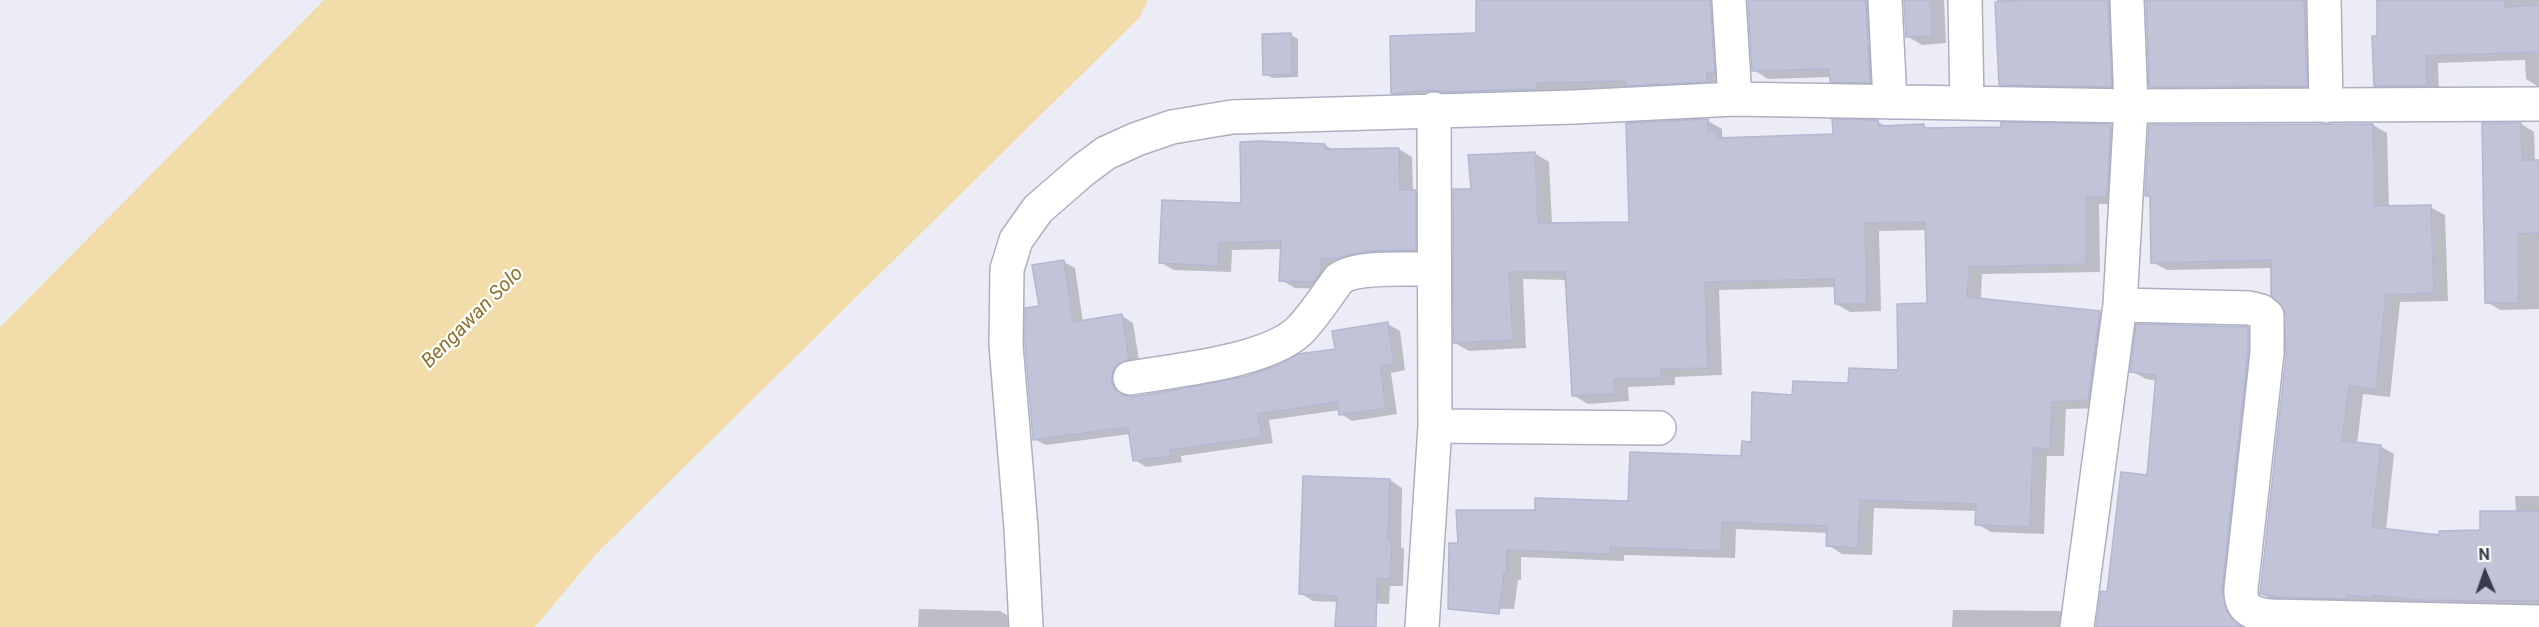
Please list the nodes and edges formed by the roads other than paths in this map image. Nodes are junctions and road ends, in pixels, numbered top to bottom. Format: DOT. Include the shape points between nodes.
graph roads {
  1 [pos="1729,0"];
  2 [pos="1885,0"];
  3 [pos="1965,0"];
  4 [pos="2127,0"];
  5 [pos="2324,0"];
  6 [pos="1735,99"];
  7 [pos="1890,102"];
  8 [pos="1967,103"];
  9 [pos="2539,105"];
  10 [pos="2131,106"];
  11 [pos="2326,106"];
  12 [pos="1434,109"];
  13 [pos="1434,269"];
  14 [pos="2120,305"];
  15 [pos="1130,378"];
  16 [pos="1435,426"];
  17 [pos="1659,428"];
  18 [pos="2539,622"];
  19 [pos="1026,627"];
  20 [pos="1422,627"];
  21 [pos="2077,627"];
  1 -- 6 [label="street"];
  2 -- 7 [label="street"];
  3 -- 8 [label="street"];
  4 -- 10 [label="street"];
  5 -- 11 [label="street"];
  6 -- 7 [label="street"];
  6 -- 12 [label="street"];
  7 -- 8 [label="street"];
  8 -- 10 [label="street"];
  9 -- 11 [label="street"];
  10 -- 11 [label="street"];
  10 -- 14 [label="street"];
  12 -- 13 [label="street"];
  12 -- 19 [label="street" via="1232,117 1172,128 1106,153 1038,209 1025,225 1007,269 1006,306"];
  13 -- 15 [label="street" via="1344,275 1300,330 1286,340 1247,356"];
  13 -- 16 [label="street"];
  14 -- 18 [label="street" via="2249,308 2261,310 2267,316 2267,353 2241,589 2242,603 2247,609 2266,615"];
  14 -- 21 [label="street"];
  16 -- 17 [label="street"];
  16 -- 20 [label="street"];
}
